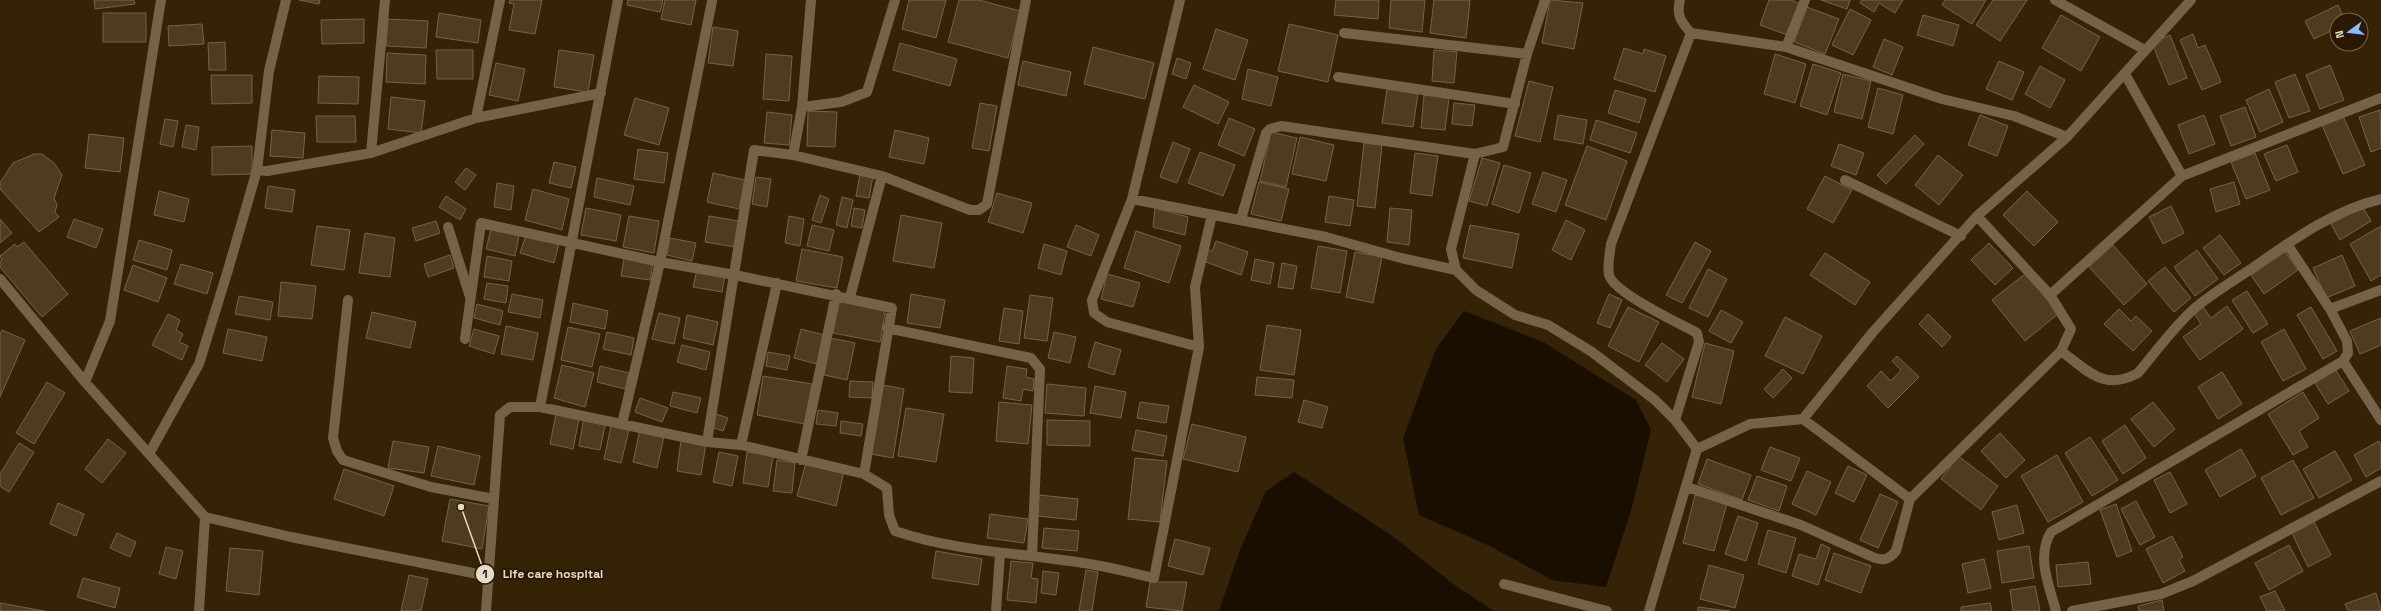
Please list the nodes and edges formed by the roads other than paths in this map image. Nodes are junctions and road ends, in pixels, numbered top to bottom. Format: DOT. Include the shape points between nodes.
graph roads {
  1 [pos="161,0"];
  2 [pos="286,0"];
  3 [pos="385,0"];
  4 [pos="500,0"];
  5 [pos="618,0"];
  6 [pos="811,0"];
  7 [pos="895,0"];
  8 [pos="1026,0"];
  9 [pos="1180,0"];
  10 [pos="1545,0"];
  11 [pos="1680,0"];
  12 [pos="1804,0"];
  13 [pos="2055,0"];
  14 [pos="2191,0"];
  15 [pos="712,1"];
  16 [pos="1344,33"];
  17 [pos="1691,33"];
  18 [pos="1786,47"];
  19 [pos="2145,50"];
  20 [pos="1527,54"];
  21 [pos="2125,74"];
  22 [pos="1338,77"];
  23 [pos="601,93"];
  24 [pos="2381,98"];
  25 [pos="1515,104"];
  26 [pos="802,107"];
  27 [pos="476,118"];
  28 [pos="2067,137"];
  29 [pos="371,153"];
  30 [pos="1475,154"];
  31 [pos="793,155"];
  32 [pos="257,170"];
  33 [pos="882,176"];
  34 [pos="2182,176"];
  35 [pos="1845,180"];
  36 [pos="1132,199"];
  37 [pos="2381,199"];
  38 [pos="1212,215"];
  39 [pos="1977,216"];
  40 [pos="1241,219"];
  41 [pos="448,227"];
  42 [pos="1961,236"];
  43 [pos="573,244"];
  44 [pos="2287,244"];
  45 [pos="660,262"];
  46 [pos="1456,270"];
  47 [pos="735,274"];
  48 [pos="0,279"];
  49 [pos="777,283"];
  50 [pos="2381,290"];
  51 [pos="836,294"];
  52 [pos="2050,295"];
  53 [pos="850,297"];
  54 [pos="348,300"];
  55 [pos="472,301"];
  56 [pos="2330,310"];
  57 [pos="887,328"];
  58 [pos="465,339"];
  59 [pos="1199,347"];
  60 [pos="2061,351"];
  61 [pos="2343,361"];
  62 [pos="85,382"];
  63 [pos="540,407"];
  64 [pos="1803,419"];
  65 [pos="1675,420"];
  66 [pos="2381,420"];
  67 [pos="622,424"];
  68 [pos="707,442"];
  69 [pos="741,445"];
  70 [pos="1698,448"];
  71 [pos="150,452"];
  72 [pos="801,460"];
  73 [pos="864,474"];
  74 [pos="2381,481"];
  75 [pos="1687,487"];
  76 [pos="494,499"];
  77 [pos="1910,499"];
  78 [pos="205,517"];
  79 [pos="1000,554"];
  80 [pos="1032,556"];
  81 [pos="488,576"];
  82 [pos="1504,584"];
  83 [pos="199,611"];
  84 [pos="486,611"];
  85 [pos="996,611"];
  86 [pos="1607,611"];
  87 [pos="1649,611"];
  88 [pos="2056,611"];
  89 [pos="2072,611"];
  1 -- 62 [label="street" via="110,321"];
  2 -- 32 [label="street" via="269,71"];
  3 -- 29 [label="street"];
  4 -- 27 [label="street"];
  5 -- 23 [label="street"];
  6 -- 26 [label="street"];
  7 -- 26 [label="street" via="867,92 841,102"];
  8 -- 33 [label="street" via="987,204 979,210 970,210"];
  9 -- 36 [label="street"];
  10 -- 20 [label="street"];
  11 -- 17 [label="street" via="1677,10 1680,22"];
  12 -- 18 [label="street"];
  13 -- 19 [label="street"];
  14 -- 19 [label="street"];
  15 -- 45 [label="street"];
  16 -- 20 [label="street"];
  17 -- 18 [label="street"];
  17 -- 65 [label="street" via="1611,244 1608,268 1609,276 1621,291 1697,333 1699,342"];
  18 -- 28 [label="street" via="1942,99 2014,116"];
  19 -- 21 [label="street"];
  20 -- 25 [label="street"];
  21 -- 28 [label="street"];
  21 -- 34 [label="street"];
  22 -- 25 [label="street"];
  23 -- 27 [label="street"];
  23 -- 43 [label="street"];
  24 -- 34 [label="street"];
  25 -- 30 [label="street" via="1503,147"];
  26 -- 31 [label="street"];
  27 -- 29 [label="street"];
  28 -- 39 [label="street"];
  29 -- 32 [label="street" via="267,171"];
  30 -- 40 [label="street" via="1274,127 1266,133"];
  30 -- 46 [label="street" via="1451,249"];
  31 -- 33 [label="street"];
  31 -- 47 [label="street" via="754,150"];
  32 -- 71 [label="street" via="199,364"];
  33 -- 53 [label="street"];
  34 -- 52 [label="street"];
  35 -- 42 [label="street"];
  36 -- 38 [label="street"];
  36 -- 59 [label="street" via="1092,300 1094,313 1107,322"];
  37 -- 44 [label="street" via="2360,204 2337,215"];
  38 -- 40 [label="street"];
  38 -- 59 [label="street" via="1195,287"];
  39 -- 42 [label="street"];
  39 -- 52 [label="street"];
  40 -- 46 [label="street" via="1326,237"];
  41 -- 55 [label="street"];
  42 -- 64 [label="street" via="1873,332"];
  43 -- 45 [label="street"];
  43 -- 55 [label="street" via="481,223"];
  43 -- 63 [label="street"];
  44 -- 56 [label="street"];
  44 -- 60 [label="street" via="2195,308 2138,373 2128,379 2111,382 2099,378"];
  45 -- 47 [label="street"];
  45 -- 67 [label="street"];
  46 -- 65 [label="street" via="1476,290 1515,315 1548,325 1592,352 1655,400"];
  47 -- 49 [label="street"];
  47 -- 68 [label="street"];
  48 -- 62 [label="street"];
  49 -- 51 [label="street"];
  49 -- 69 [label="street"];
  50 -- 56 [label="street"];
  51 -- 53 [label="street"];
  51 -- 72 [label="street"];
  52 -- 60 [label="street" via="2071,326"];
  53 -- 57 [label="street" via="892,308"];
  54 -- 76 [label="street" via="333,438 343,460 431,487"];
  55 -- 58 [label="street"];
  56 -- 61 [label="street" via="2347,342 2348,353"];
  57 -- 73 [label="street"];
  57 -- 80 [label="street" via="1031,358 1040,369"];
  59 -- 80 [label="street" via="1154,578 1097,565"];
  60 -- 77 [label="street"];
  61 -- 66 [label="street"];
  61 -- 88 [label="street" via="2051,532 2044,543 2043,562"];
  62 -- 71 [label="street"];
  63 -- 67 [label="street"];
  63 -- 76 [label="street" via="510,407 500,415"];
  64 -- 70 [label="street" via="1750,424"];
  64 -- 77 [label="street"];
  65 -- 70 [label="street"];
  67 -- 68 [label="street"];
  68 -- 69 [label="street"];
  69 -- 72 [label="street"];
  70 -- 75 [label="street"];
  71 -- 78 [label="street"];
  72 -- 73 [label="street"];
  73 -- 79 [label="street" via="886,488 889,515 895,531 914,538"];
  74 -- 89 [label="street" via="2193,581 2155,596"];
  75 -- 77 [label="street" via="1801,525 1884,560 1896,551"];
  75 -- 87 [label="street"];
  76 -- 81 [label="street"];
  78 -- 81 [label="street" via="291,537"];
  78 -- 83 [label="street"];
  79 -- 80 [label="street"];
  79 -- 85 [label="street"];
  81 -- 84 [label="street"];
  82 -- 86 [label="street"];
}
